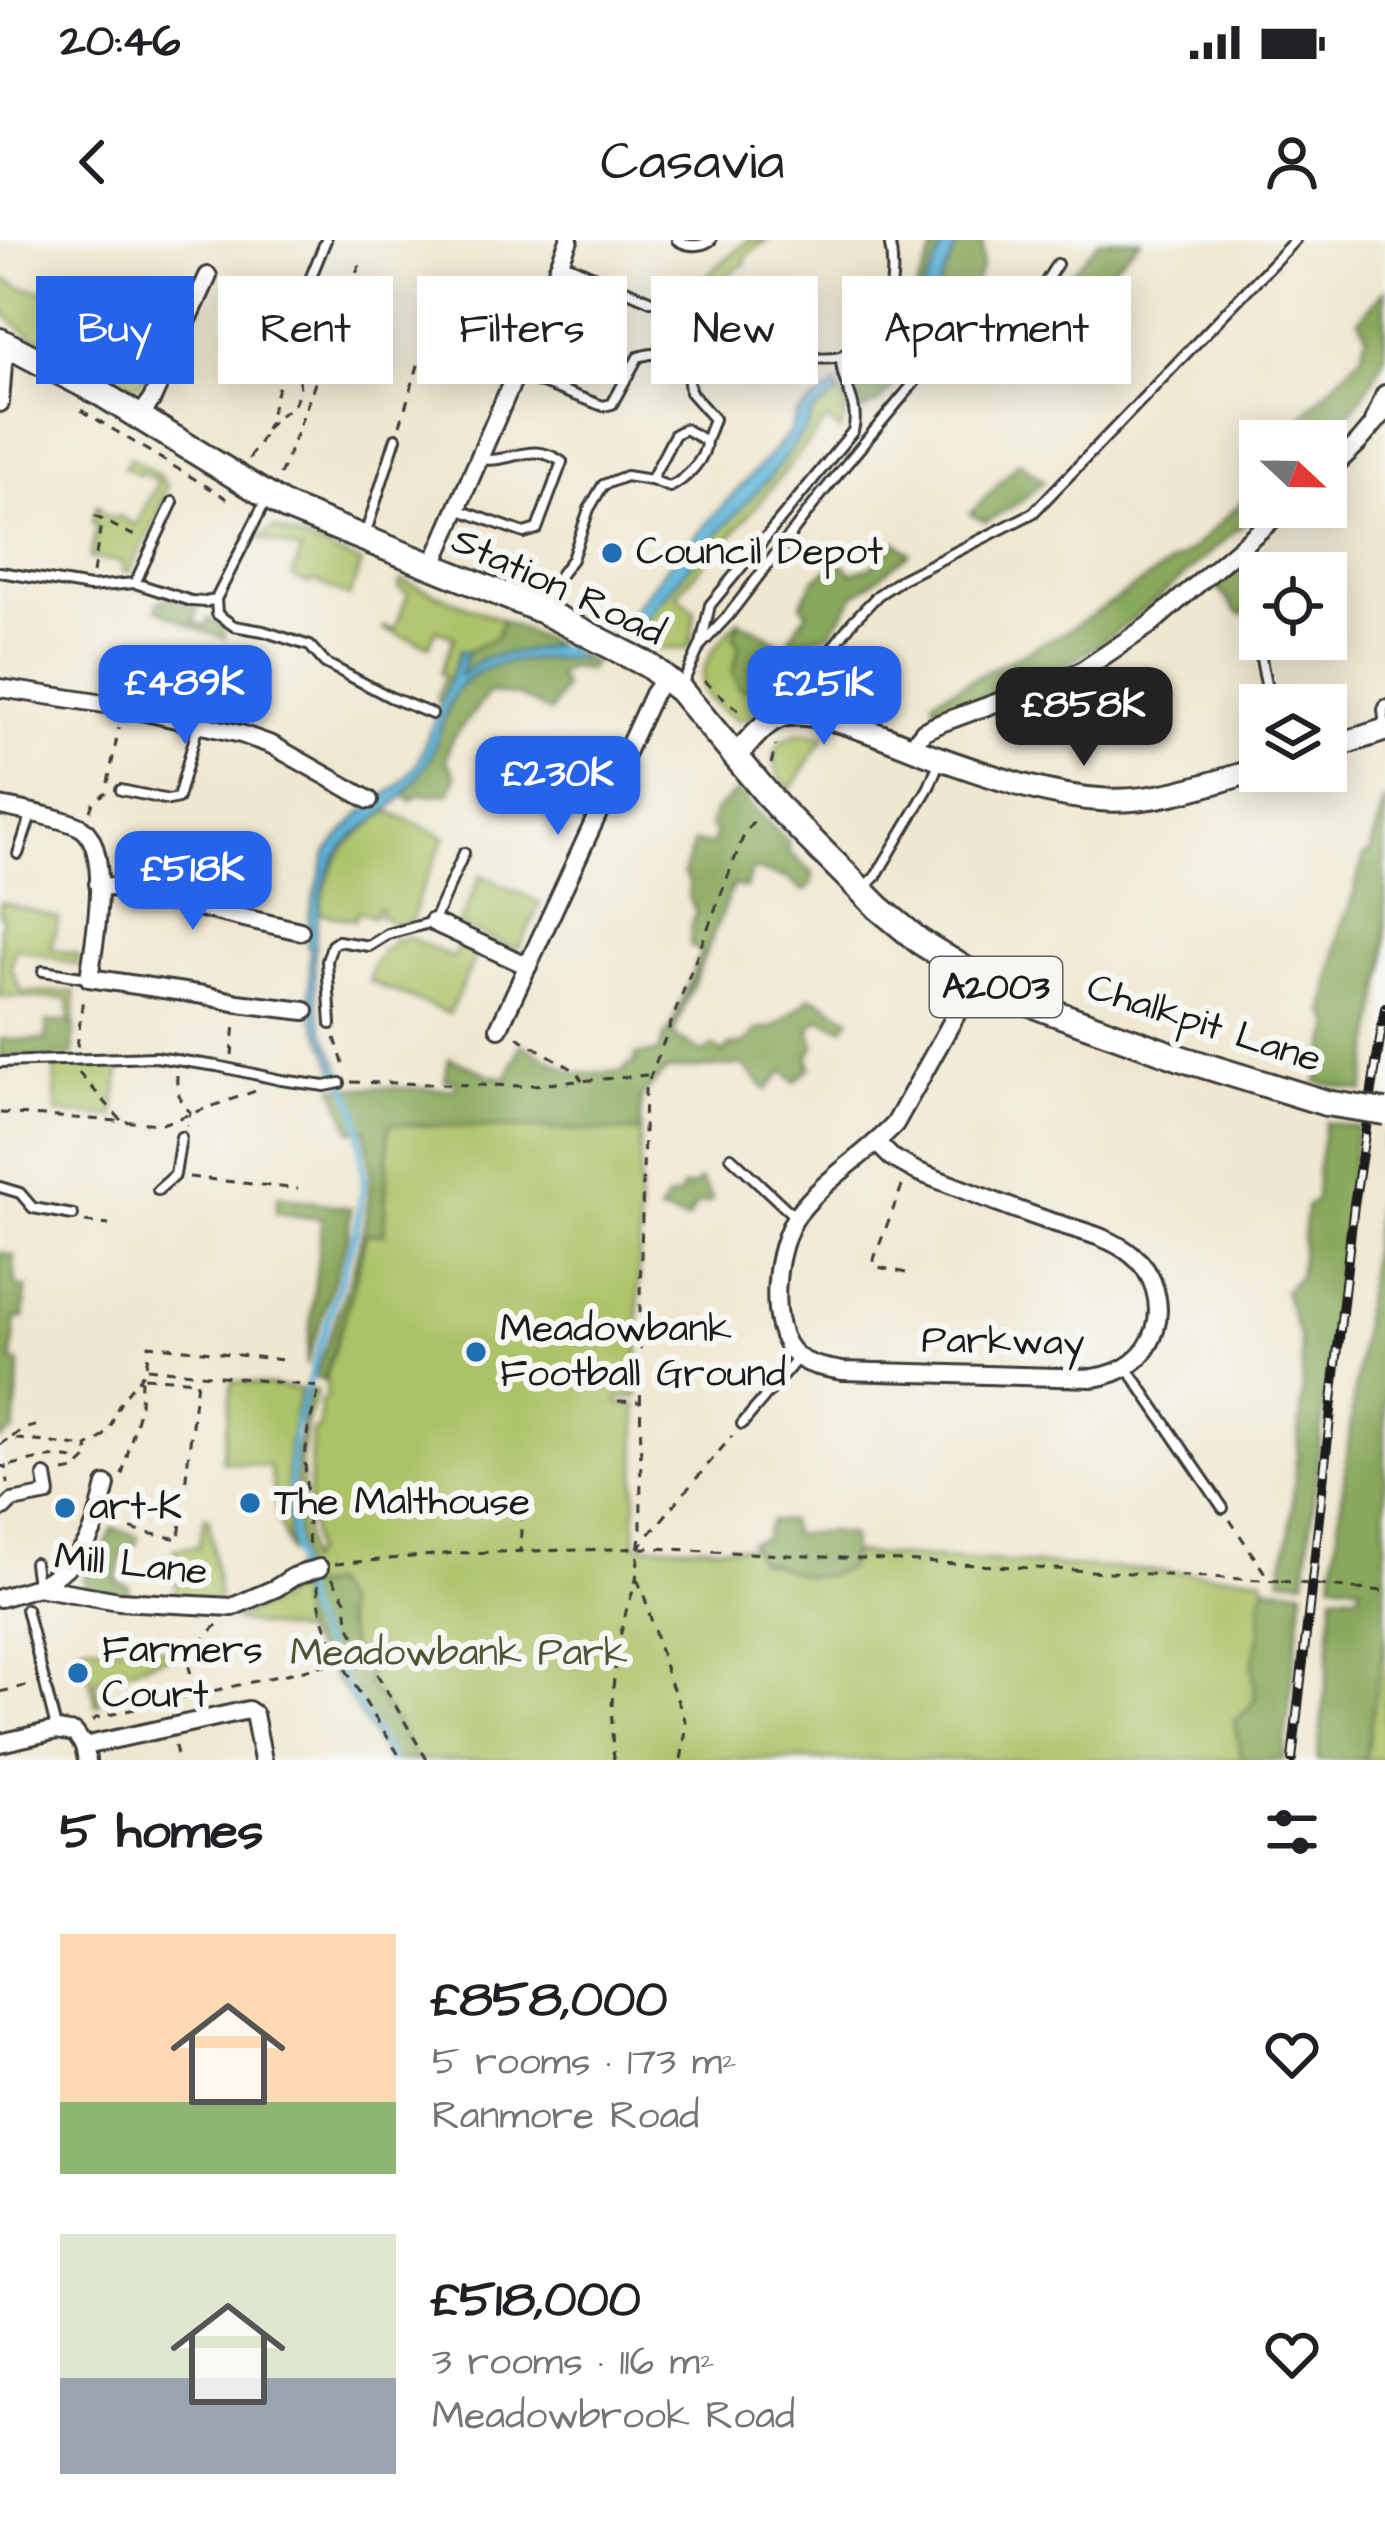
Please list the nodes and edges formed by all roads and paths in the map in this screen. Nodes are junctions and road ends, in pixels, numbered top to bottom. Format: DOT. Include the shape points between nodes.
graph roads {
  1 [pos="326,240"];
  2 [pos="569,240"];
  3 [pos="677,240"];
  4 [pos="711,240"];
  5 [pos="889,240"];
  6 [pos="1295,240"];
  7 [pos="561,262"];
  8 [pos="360,264"];
  9 [pos="1058,264"];
  10 [pos="208,276"];
  11 [pos="311,276"];
  12 [pos="555,276"];
  13 [pos="651,302"];
  14 [pos="4,342"];
  15 [pos="841,357"];
  16 [pos="818,361"];
  17 [pos="417,369"];
  18 [pos="627,377"];
  19 [pos="278,384"];
  20 [pos="300,384"];
  21 [pos="511,384"];
  22 [pos="545,384"];
  23 [pos="623,384"];
  24 [pos="1385,394"];
  25 [pos="0,403"];
  26 [pos="69,403"];
  27 [pos="140,417"];
  28 [pos="1380,417"];
  29 [pos="266,432"];
  30 [pos="396,438"];
  31 [pos="706,441"];
  32 [pos="1347,453"];
  33 [pos="479,459"];
  34 [pos="260,468"];
  35 [pos="651,480"];
  36 [pos="272,486"];
  37 [pos="173,502"];
  38 [pos="235,503"];
  39 [pos="457,509"];
  40 [pos="94,516"];
  41 [pos="102,518"];
  42 [pos="1263,528"];
  43 [pos="363,539"];
  44 [pos="152,547"];
  45 [pos="432,567"];
  46 [pos="0,572"];
  47 [pos="134,583"];
  48 [pos="90,587"];
  49 [pos="216,599"];
  50 [pos="542,610"];
  51 [pos="700,646"];
  52 [pos="673,684"];
  53 [pos="0,688"];
  54 [pos="1385,705"];
  55 [pos="124,707"];
  56 [pos="801,713"];
  57 [pos="432,714"];
  58 [pos="198,723"];
  59 [pos="1385,730"];
  60 [pos="778,742"];
  61 [pos="1347,742"];
  62 [pos="910,748"];
  63 [pos="736,755"];
  64 [pos="940,759"];
  65 [pos="771,769"];
  66 [pos="1239,781"];
  67 [pos="121,790"];
  68 [pos="369,800"];
  69 [pos="0,806"];
  70 [pos="777,806"];
  71 [pos="32,813"];
  72 [pos="85,830"];
  73 [pos="464,853"];
  74 [pos="17,854"];
  75 [pos="98,884"];
  76 [pos="862,891"];
  77 [pos="433,922"];
  78 [pos="300,931"];
  79 [pos="528,966"];
  80 [pos="43,971"];
  81 [pos="977,977"];
  82 [pos="89,978"];
  83 [pos="238,1003"];
  84 [pos="305,1011"];
  85 [pos="331,1024"];
  86 [pos="500,1028"];
  87 [pos="76,1060"];
  88 [pos="178,1061"];
  89 [pos="0,1062"];
  90 [pos="230,1068"];
  91 [pos="649,1075"];
  92 [pos="281,1080"];
  93 [pos="582,1081"];
  94 [pos="346,1082"];
  95 [pos="190,1112"];
  96 [pos="1385,1112"];
  97 [pos="0,1113"];
  98 [pos="122,1120"];
  99 [pos="181,1137"];
  100 [pos="877,1143"];
  101 [pos="731,1157"];
  102 [pos="909,1167"];
  103 [pos="175,1175"];
  104 [pos="0,1187"];
  105 [pos="298,1189"];
  106 [pos="158,1190"];
  107 [pos="73,1215"];
  108 [pos="795,1218"];
  109 [pos="109,1225"];
  110 [pos="911,1274"];
  111 [pos="798,1358"];
  112 [pos="283,1360"];
  113 [pos="148,1368"];
  114 [pos="1127,1368"];
  115 [pos="142,1378"];
  116 [pos="618,1401"];
  117 [pos="642,1402"];
  118 [pos="43,1424"];
  119 [pos="742,1424"];
  120 [pos="10,1438"];
  121 [pos="0,1445"];
  122 [pos="87,1447"];
  123 [pos="0,1466"];
  124 [pos="64,1472"];
  125 [pos="45,1476"];
  126 [pos="112,1486"];
  127 [pos="516,1497"];
  128 [pos="8,1505"];
  129 [pos="1222,1508"];
  130 [pos="110,1522"];
  131 [pos="637,1549"];
  132 [pos="520,1552"];
  133 [pos="34,1563"];
  134 [pos="306,1572"];
  135 [pos="637,1578"];
  136 [pos="1270,1581"];
  137 [pos="38,1587"];
  138 [pos="1385,1591"];
  139 [pos="0,1598"];
  140 [pos="226,1608"];
  141 [pos="26,1609"];
  142 [pos="342,1661"];
  143 [pos="43,1682"];
  144 [pos="0,1692"];
  145 [pos="196,1694"];
  146 [pos="76,1742"];
  147 [pos="0,1743"];
  148 [pos="263,1760"];
  149 [pos="402,1760"];
  150 [pos="427,1760"];
  151 [pos="614,1760"];
  152 [pos="682,1760"];
  1 -- 11 [label="lane"];
  2 -- 7 [label="street"];
  3 -- 4 [label="lane"];
  5 -- 15 [label="lane" via="887,305 872,332"];
  6 -- 56 [label="lane" via="1033,513 878,595 815,671"];
  7 -- 12 [label="street"];
  7 -- 13 [label="lane"];
  8 -- 36 [label="path"];
  9 -- 51 [label="lane" via="1025,314 988,341 932,360"];
  10 -- 27 [label="street"];
  14 -- 25 [label="street"];
  14 -- 27 [label="main road, Station Road / A2003"];
  15 -- 16 [label="lane"];
  15 -- 51 [label="lane" via="853,431 710,604"];
  17 -- 30 [label="path"];
  18 -- 31 [label="lane" via="638,357 678,359 690,392 714,419"];
  19 -- 29 [label="path"];
  20 -- 29 [label="path" via="294,405"];
  21 -- 33 [label="street"];
  22 -- 23 [label="lane" via="603,406"];
  24 -- 28 [label="street"];
  26 -- 38 [label="path"];
  27 -- 36 [label="main road, Station Road / A2003"];
  28 -- 32 [label="street"];
  29 -- 34 [label="path" via="248,461"];
  30 -- 43 [label="lane"];
  31 -- 35 [label="lane" via="682,480 670,487"];
  31 -- 35 [label="lane" via="685,429 675,434"];
  33 -- 39 [label="street"];
  33 -- 39 [label="lane" via="524,451 562,462 537,529 524,533"];
  35 -- 50 [label="lane" via="626,476 603,485"];
  36 -- 43 [label="main road, Station Road / A2003"];
  36 -- 49 [label="lane"];
  37 -- 44 [label="lane"];
  39 -- 45 [label="street"];
  40 -- 41 [label="path"];
  41 -- 44 [label="path"];
  41 -- 48 [label="path"];
  42 -- 62 [label="street" via="1151,624 1080,672 941,723"];
  43 -- 45 [label="main road, Station Road / A2003"];
  44 -- 47 [label="lane"];
  45 -- 50 [label="main road, Station Road / A2003"];
  46 -- 48 [label="lane"];
  47 -- 48 [label="lane"];
  47 -- 49 [label="lane" via="190,601"];
  49 -- 57 [label="lane" via="217,614 234,626 310,646 325,663"];
  50 -- 52 [label="main road, Station Road / A2003"];
  51 -- 52 [label="lane"];
  52 -- 63 [label="main road, Station Road / A2003"];
  52 -- 79 [label="street" via="653,694"];
  53 -- 55 [label="street"];
  54 -- 59 [label="lane"];
  55 -- 58 [label="street"];
  55 -- 72 [label="path" via="105,795 93,802"];
  56 -- 62 [label="street"];
  56 -- 63 [label="street" via="772,719"];
  58 -- 67 [label="lane" via="178,798"];
  58 -- 68 [label="street" via="272,745"];
  59 -- 61 [label="street"];
  60 -- 65 [label="path"];
  62 -- 64 [label="street"];
  63 -- 70 [label="main road, Chalkpit Lane / A2003"];
  64 -- 66 [label="street" via="1110,801"];
  64 -- 76 [label="lane"];
  69 -- 71 [label="street"];
  70 -- 76 [label="main road, Chalkpit Lane / A2003"];
  70 -- 91 [label="path" via="743,835"];
  71 -- 72 [label="street"];
  71 -- 74 [label="lane"];
  72 -- 75 [label="street"];
  73 -- 77 [label="lane"];
  75 -- 78 [label="street"];
  75 -- 82 [label="street"];
  76 -- 81 [label="main road, Chalkpit Lane / A2003"];
  77 -- 79 [label="street"];
  77 -- 85 [label="lane" via="368,946 332,945"];
  79 -- 86 [label="street"];
  80 -- 82 [label="lane"];
  81 -- 96 [label="main road, Chalkpit Lane / A2003, bridge" via="1183,1059"];
  81 -- 100 [label="street" via="908,1105"];
  82 -- 83 [label="street"];
  82 -- 87 [label="path"];
  83 -- 84 [label="street"];
  83 -- 90 [label="path"];
  85 -- 94 [label="path"];
  86 -- 93 [label="path"];
  87 -- 88 [label="lane"];
  87 -- 89 [label="lane"];
  87 -- 98 [label="path"];
  88 -- 90 [label="lane"];
  88 -- 95 [label="path" via="176,1087"];
  90 -- 92 [label="lane"];
  91 -- 93 [label="path"];
  91 -- 117 [label="path"];
  92 -- 94 [label="lane"];
  92 -- 95 [label="path"];
  93 -- 94 [label="path"];
  95 -- 98 [label="path" via="162,1124"];
  95 -- 99 [label="path"];
  97 -- 98 [label="path"];
  99 -- 103 [label="lane"];
  100 -- 102 [label="street, Parkway"];
  100 -- 108 [label="street"];
  101 -- 108 [label="lane"];
  102 -- 110 [label="path" via="874,1266"];
  102 -- 114 [label="street, Parkway" via="1134,1256 1157,1294 1159,1314 1154,1336"];
  103 -- 105 [label="path"];
  103 -- 106 [label="lane"];
  104 -- 107 [label="lane" via="32,1208"];
  107 -- 109 [label="path"];
  108 -- 111 [label="street" via="780,1258 777,1313"];
  111 -- 114 [label="street, Parkway" via="842,1371 1093,1378"];
  111 -- 119 [label="lane"];
  112 -- 113 [label="path" via="149,1345"];
  113 -- 115 [label="path"];
  113 -- 134 [label="path" via="320,1388 308,1428"];
  114 -- 129 [label="lane"];
  115 -- 122 [label="path" via="120,1402 106,1436"];
  115 -- 126 [label="path" via="140,1408"];
  115 -- 130 [label="path" via="196,1381 179,1539"];
  116 -- 117 [label="path"];
  117 -- 131 [label="path"];
  118 -- 120 [label="path"];
  119 -- 131 [label="path"];
  120 -- 121 [label="path"];
  120 -- 122 [label="path"];
  122 -- 124 [label="path" via="88,1457"];
  123 -- 128 [label="path"];
  125 -- 128 [label="street" via="48,1495"];
  126 -- 137 [label="street" via="72,1565"];
  127 -- 132 [label="path"];
  129 -- 136 [label="path"];
  131 -- 132 [label="path"];
  131 -- 135 [label="path"];
  131 -- 136 [label="path"];
  132 -- 134 [label="path" via="386,1558"];
  133 -- 137 [label="lane"];
  134 -- 140 [label="street, Mill Lane"];
  134 -- 142 [label="path"];
  134 -- 150 [label="path" via="330,1574 346,1600 348,1624"];
  135 -- 151 [label="path" via="613,1681"];
  135 -- 152 [label="path" via="687,1725"];
  136 -- 138 [label="path, bridge"];
  137 -- 139 [label="street, Mill Lane"];
  137 -- 140 [label="street, Mill Lane"];
  140 -- 145 [label="path" via="186,1657"];
  141 -- 143 [label="lane"];
  142 -- 145 [label="path"];
  142 -- 149 [label="path"];
  143 -- 144 [label="path"];
  143 -- 146 [label="lane"];
  145 -- 146 [label="path" via="96,1718"];
  146 -- 147 [label="street"];
  146 -- 148 [label="street" via="248,1710"];
}
